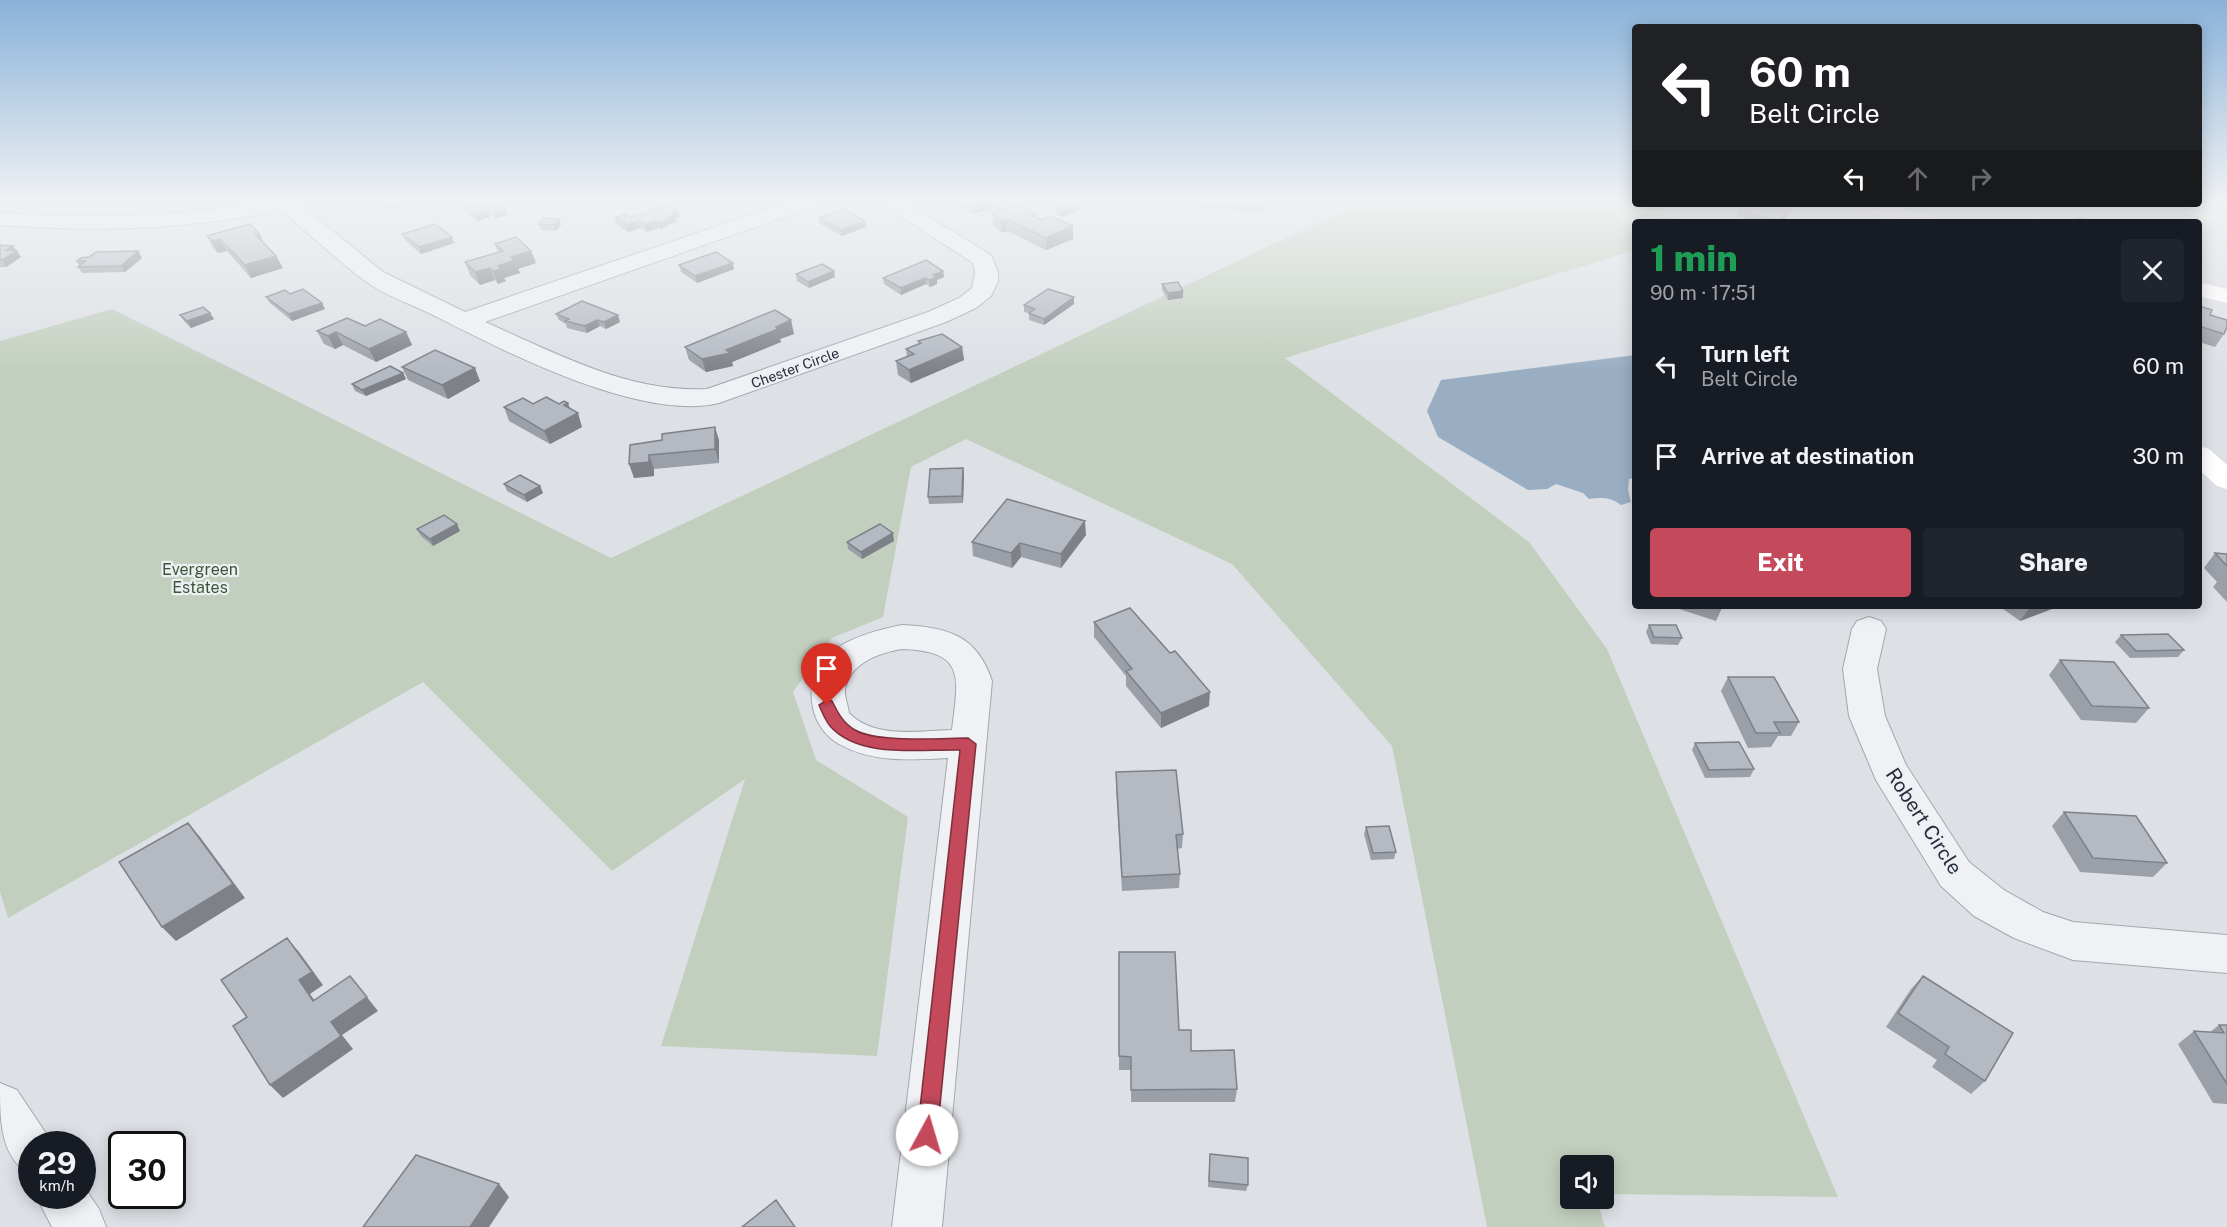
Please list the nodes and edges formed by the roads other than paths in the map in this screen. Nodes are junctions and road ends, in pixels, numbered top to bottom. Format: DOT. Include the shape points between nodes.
graph roads {
  1 [pos="353,257"];
  2 [pos="648,257"];
  3 [pos="979,257"];
  4 [pos="2202,290"];
  5 [pos="2227,296"];
  6 [pos="463,321"];
  7 [pos="2202,458"];
  8 [pos="2227,480"];
  9 [pos="1869,630"];
  10 [pos="968,744"];
  11 [pos="2227,954"];
  12 [pos="0,1106"];
  13 [pos="18,1132"];
  14 [pos="69,1209"];
  15 [pos="81,1227"];
  16 [pos="917,1227"];
  1 -- 6 [label="street" via="375,277"];
  2 -- 6 [label="street"];
  3 -- 6 [label="street, Chester Circle" via="988,279 974,300 937,317 729,391 683,400 626,388"];
  4 -- 5 [label="street"];
  7 -- 8 [label="street"];
  9 -- 11 [label="street, Robert Circle" via="1860,669 1868,716 1889,770 1955,874 1989,903 2029,925 2073,941"];
  10 -- 16 [label="street"];
  12 -- 13 [label="street"];
  14 -- 15 [label="street"];
}
